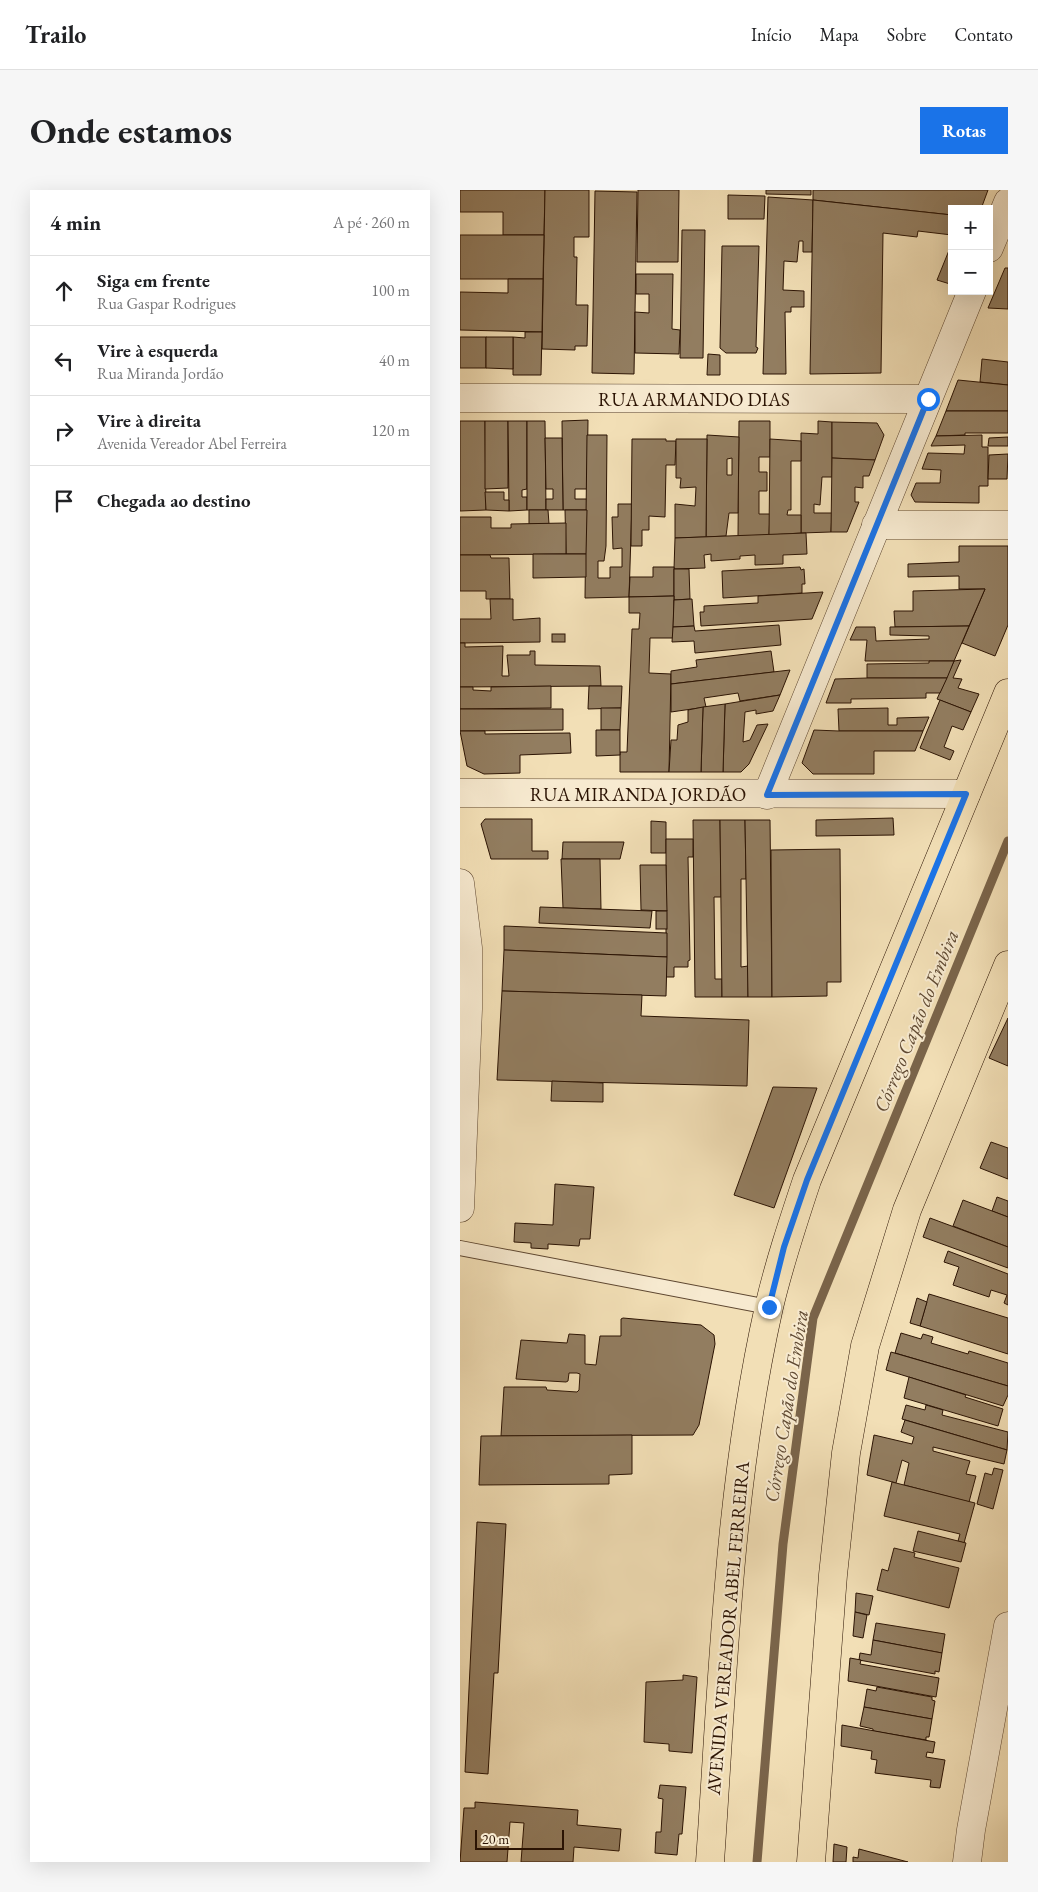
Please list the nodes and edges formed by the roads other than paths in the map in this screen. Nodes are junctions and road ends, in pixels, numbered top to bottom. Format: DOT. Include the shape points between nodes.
graph roads {
  1 [pos="1008,202"];
  2 [pos="993,238"];
  3 [pos="970,295"];
  4 [pos="460,398"];
  5 [pos="928,399"];
  6 [pos="876,525"];
  7 [pos="1008,525"];
  8 [pos="1008,692"];
  9 [pos="460,793"];
  10 [pos="966,794"];
  11 [pos="767,795"];
  12 [pos="460,883"];
  13 [pos="1008,965"];
  14 [pos="460,1201"];
  15 [pos="460,1208"];
  16 [pos="460,1248"];
  17 [pos="769,1307"];
  18 [pos="1008,1626"];
  19 [pos="710,1862"];
  20 [pos="811,1862"];
  21 [pos="967,1862"];
  1 -- 2 [label="street"];
  3 -- 5 [label="street"];
  4 -- 5 [label="street, RUA ARMANDO DIAS"];
  5 -- 6 [label="street"];
  6 -- 7 [label="street"];
  6 -- 11 [label="street"];
  8 -- 10 [label="main road, AVENIDA VEREADOR ABEL FERREIRA"];
  9 -- 11 [label="street, RUA MIRANDA JORDÃO"];
  10 -- 11 [label="street, RUA MIRANDA JORDÃO"];
  10 -- 17 [label="main road, AVENIDA VEREADOR ABEL FERREIRA" via="807,1180 784,1247"];
  12 -- 14 [label="street" via="468,948"];
  13 -- 20 [label="main road" via="907,1210 865,1346 846,1453 833,1575"];
  14 -- 15 [label="street"];
  16 -- 17 [label="lane"];
  17 -- 19 [label="main road, AVENIDA VEREADOR ABEL FERREIRA" via="741,1462 731,1557"];
  18 -- 21 [label="street"];
}
